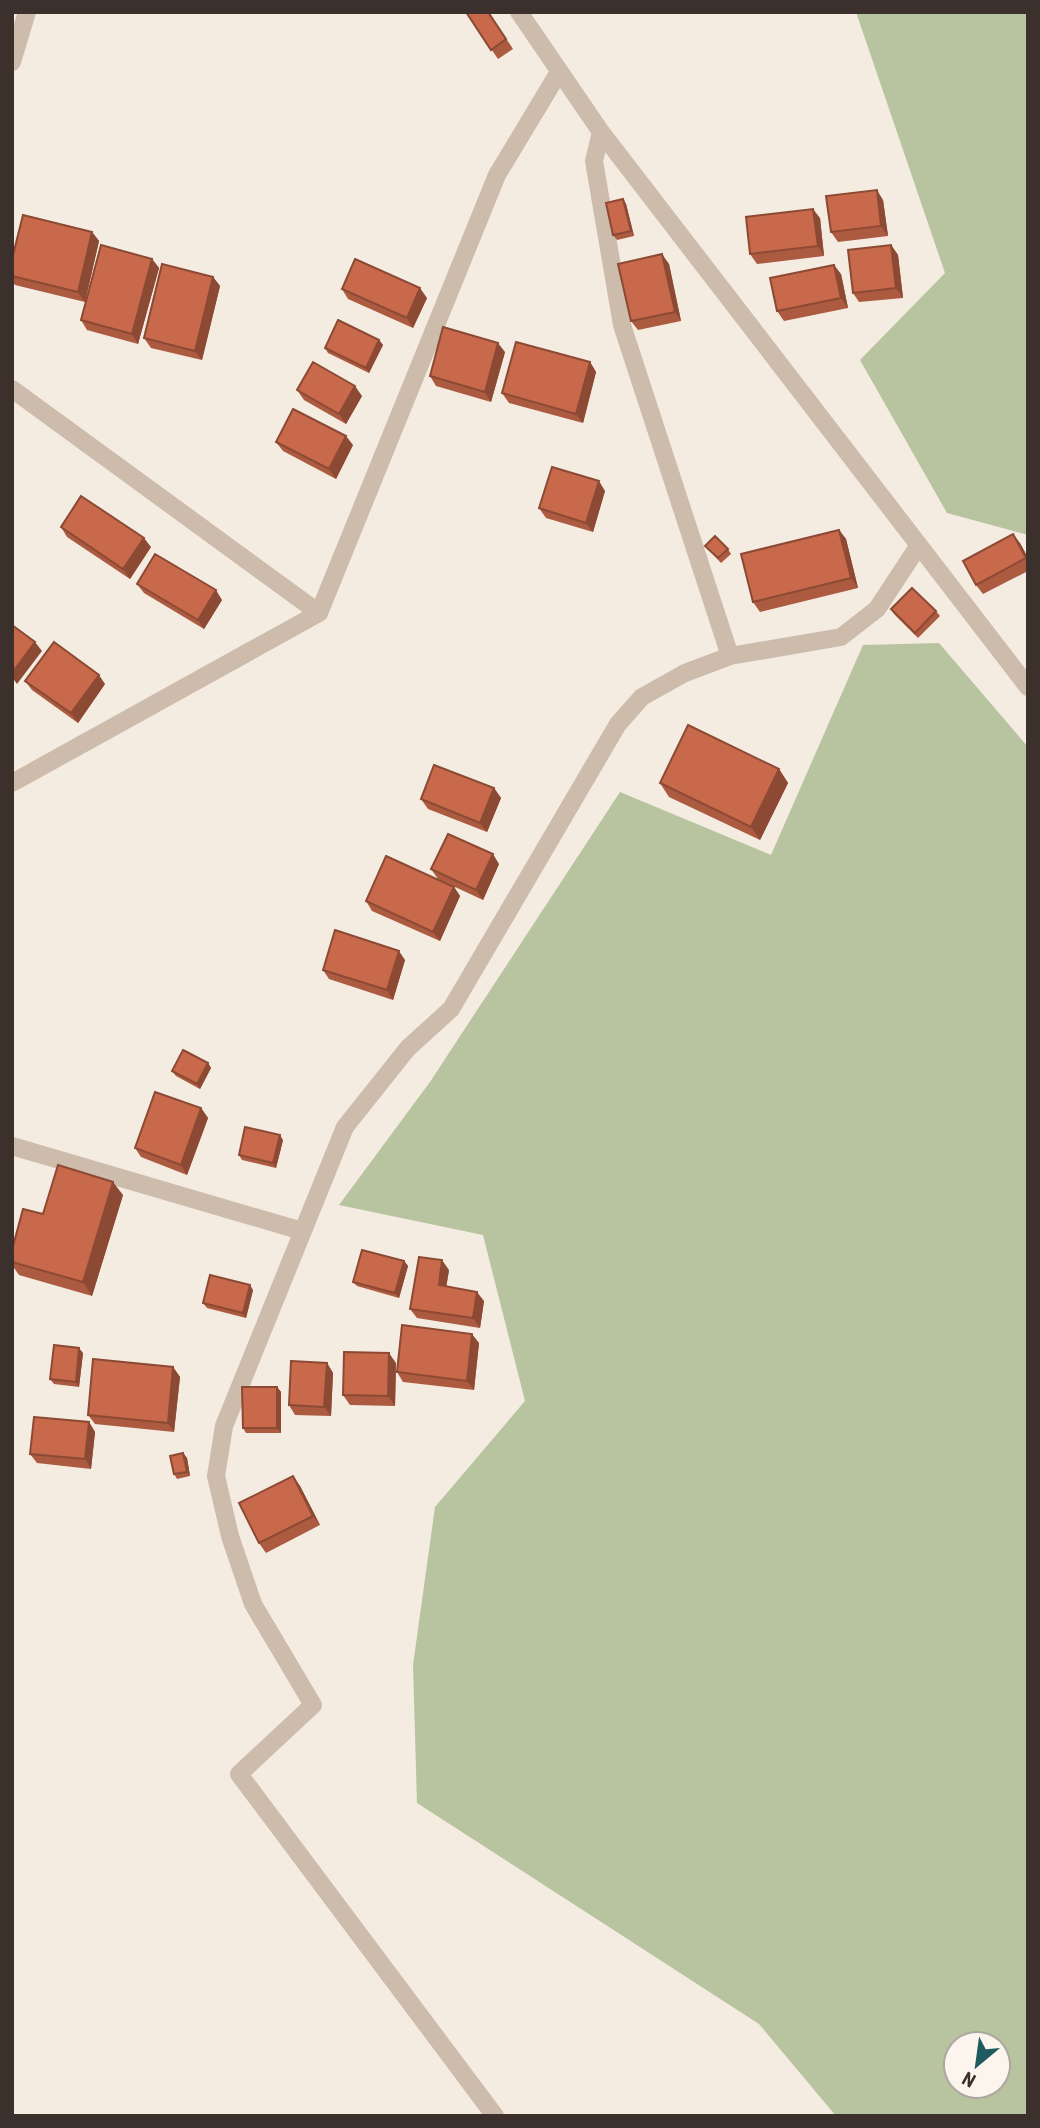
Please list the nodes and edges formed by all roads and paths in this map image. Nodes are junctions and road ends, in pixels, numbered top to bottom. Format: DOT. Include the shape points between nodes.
graph roads {
  1 [pos="26,12"];
  2 [pos="519,12"];
  3 [pos="12,62"];
  4 [pos="559,72"];
  5 [pos="601,132"];
  6 [pos="12,389"];
  7 [pos="919,545"];
  8 [pos="319,613"];
  9 [pos="730,656"];
  10 [pos="1028,687"];
  11 [pos="12,783"];
  12 [pos="12,1146"];
  13 [pos="302,1231"];
  14 [pos="495,2116"];
  1 -- 3 [label="street"];
  2 -- 4 [label="street"];
  4 -- 5 [label="street"];
  4 -- 8 [label="street" via="497,175"];
  5 -- 7 [label="street"];
  5 -- 9 [label="street" via="594,161 622,325"];
  6 -- 8 [label="street"];
  7 -- 9 [label="street" via="877,610 841,637"];
  7 -- 10 [label="street"];
  8 -- 11 [label="street"];
  9 -- 13 [label="street" via="685,673 642,697 618,724 451,1009 408,1048 345,1128"];
  12 -- 13 [label="street"];
  13 -- 14 [label="street" via="225,1426 216,1476 253,1604 313,1704 239,1774"];
}
